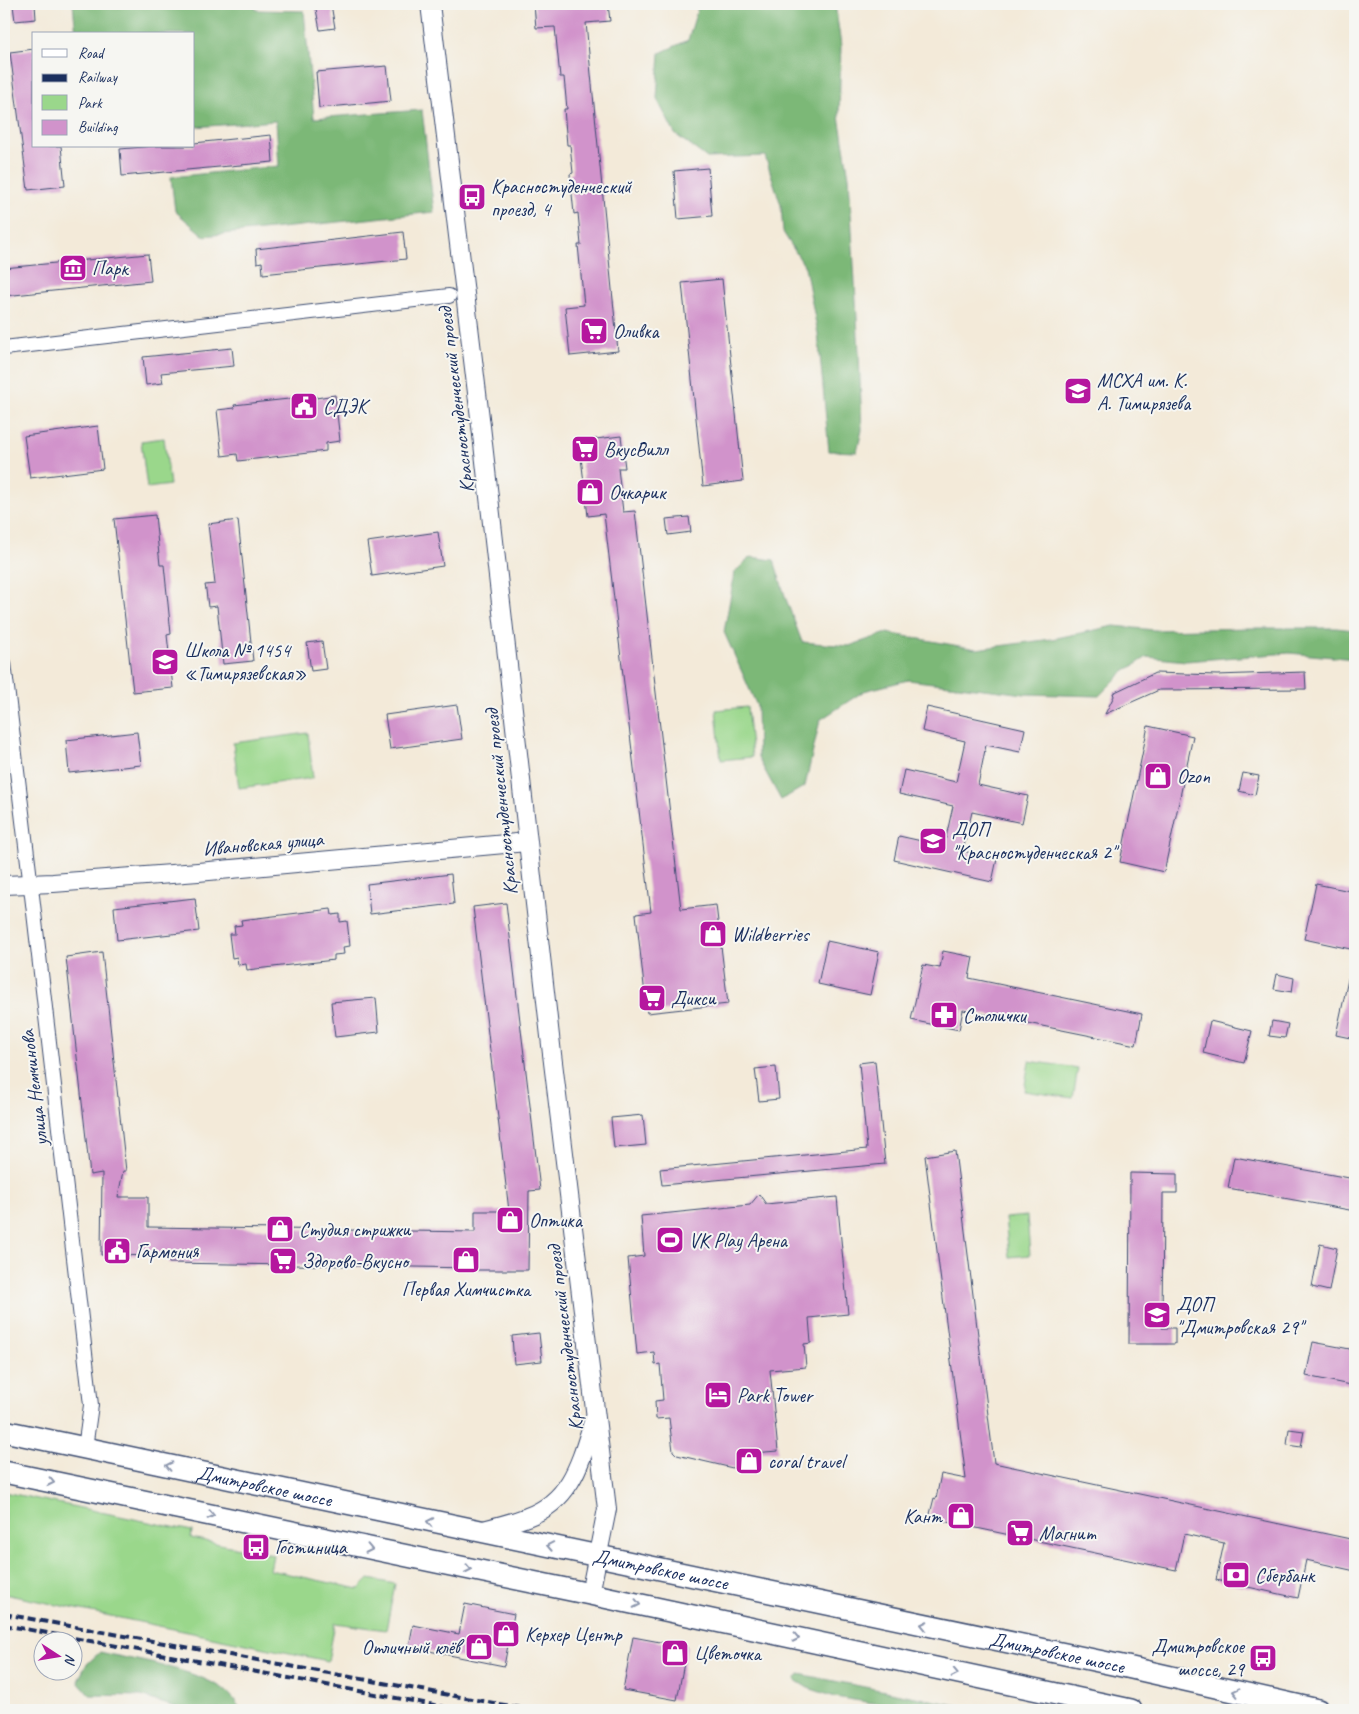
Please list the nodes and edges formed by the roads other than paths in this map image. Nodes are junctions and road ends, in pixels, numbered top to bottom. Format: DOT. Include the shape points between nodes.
graph roads {
  1 [pos="430,4"];
  2 [pos="449,296"];
  3 [pos="4,348"];
  4 [pos="4,663"];
  5 [pos="527,842"];
  6 [pos="31,884"];
  7 [pos="4,885"];
  8 [pos="596,1414"];
  9 [pos="4,1431"];
  10 [pos="85,1448"];
  11 [pos="4,1472"];
  12 [pos="478,1532"];
  13 [pos="598,1555"];
  14 [pos="590,1594"];
  15 [pos="1131,1710"];
  16 [pos="1318,1710"];
  1 -- 5 [label="street, Красностуденческий проезд"];
  2 -- 3 [label="street"];
  4 -- 6 [label="street, улица Немчинова"];
  5 -- 6 [label="street, Ивановская улица"];
  5 -- 8 [label="street, Красностуденческий проезд"];
  6 -- 7 [label="street, Ивановская улица"];
  6 -- 10 [label="street, улица Немчинова" via="91,1405"];
  8 -- 12 [label="street" via="570,1484 557,1500 529,1517"];
  8 -- 13 [label="street, Красностуденческий проезд" via="607,1509"];
  9 -- 10 [label="main road, Дмитровское шоссе"];
  12 -- 10 [label="main road, Дмитровское шоссе, one-way"];
  11 -- 14 [label="main road, Дмитровское шоссе, one-way"];
  13 -- 12 [label="main road, Дмитровское шоссе, one-way"];
  13 -- 14 [label="street, Красностуденческий проезд"];
  16 -- 13 [label="main road, Дмитровское шоссе, one-way"];
  14 -- 15 [label="main road, Дмитровское шоссе, one-way"];
}
